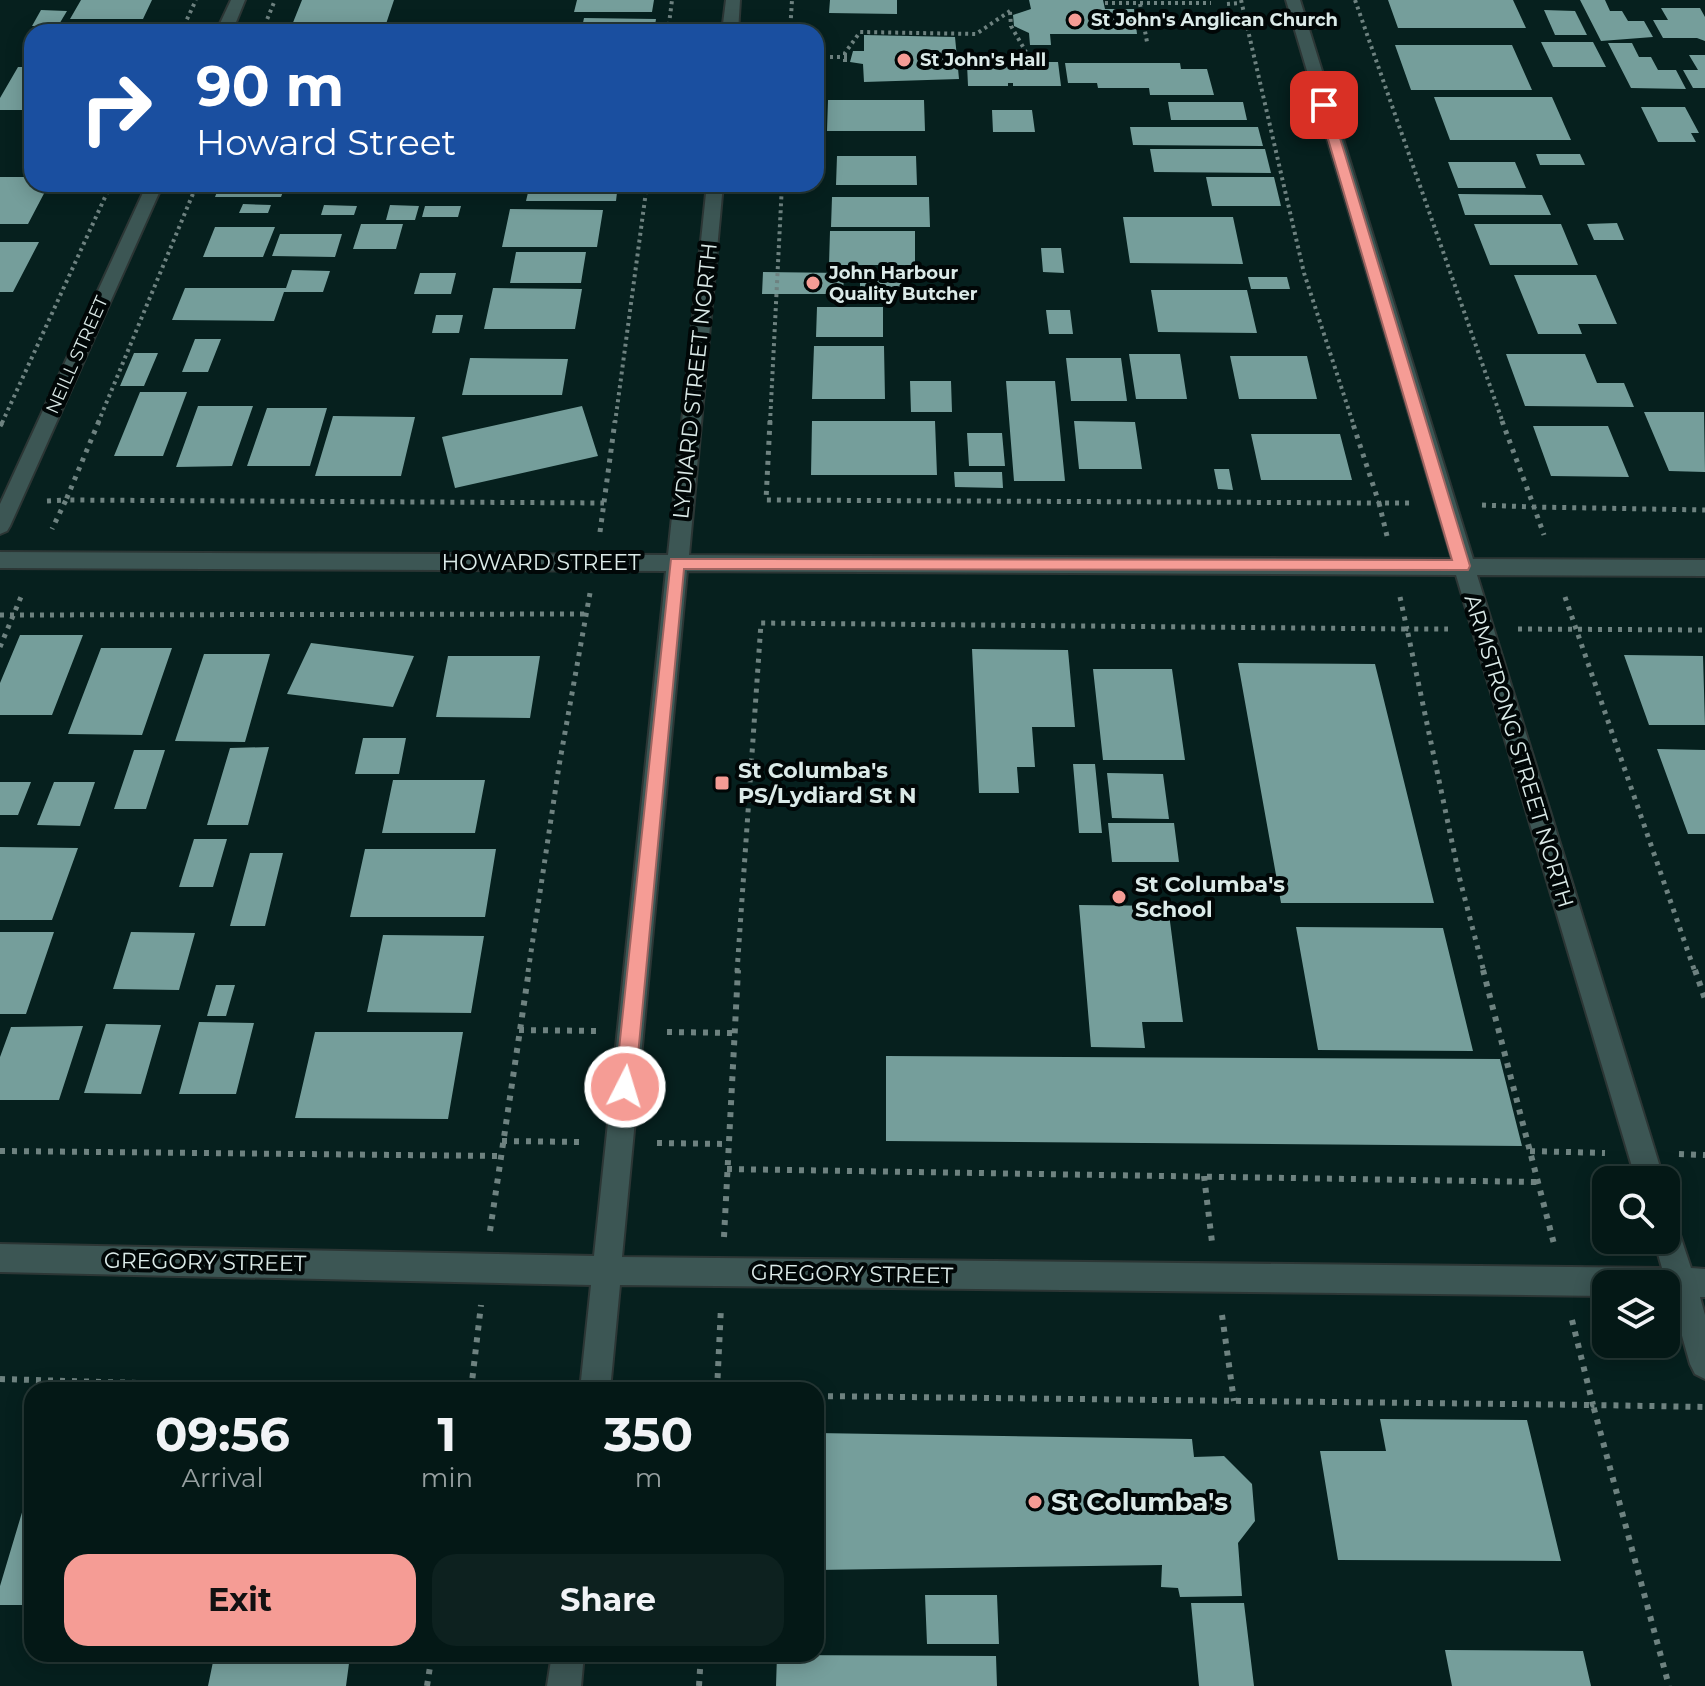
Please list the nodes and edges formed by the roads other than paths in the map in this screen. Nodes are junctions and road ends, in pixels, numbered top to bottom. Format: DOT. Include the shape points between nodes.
graph roads {
  1 [pos="238,0"];
  2 [pos="733,0"];
  3 [pos="1293,0"];
  4 [pos="228,24"];
  5 [pos="731,24"];
  6 [pos="151,192"];
  7 [pos="714,192"];
  8 [pos="0,526"];
  9 [pos="0,560"];
  10 [pos="677,563"];
  11 [pos="1462,566"];
  12 [pos="1705,568"];
  13 [pos="1646,1166"];
  14 [pos="1678,1254"];
  15 [pos="0,1258"];
  16 [pos="607,1271"];
  17 [pos="1693,1282"];
  18 [pos="1705,1364"];
  19 [pos="596,1382"];
  20 [pos="567,1662"];
  21 [pos="564,1686"];
  1 -- 4 [label="street"];
  2 -- 5 [label="street"];
  3 -- 11 [label="street, ARMSTRONG STREET NORTH"];
  6 -- 8 [label="street, NEILL STREET"];
  7 -- 10 [label="street, LYDIARD STREET NORTH"];
  9 -- 10 [label="street, HOWARD STREET"];
  10 -- 11 [label="street, HOWARD STREET"];
  10 -- 16 [label="street, LYDIARD STREET NORTH"];
  11 -- 12 [label="street, HOWARD STREET"];
  11 -- 13 [label="street, ARMSTRONG STREET NORTH"];
  14 -- 17 [label="street"];
  15 -- 16 [label="street, GREGORY STREET"];
  16 -- 17 [label="street, GREGORY STREET"];
  16 -- 19 [label="street, LYDIARD STREET NORTH"];
  17 -- 18 [label="street"];
  20 -- 21 [label="street"];
}
